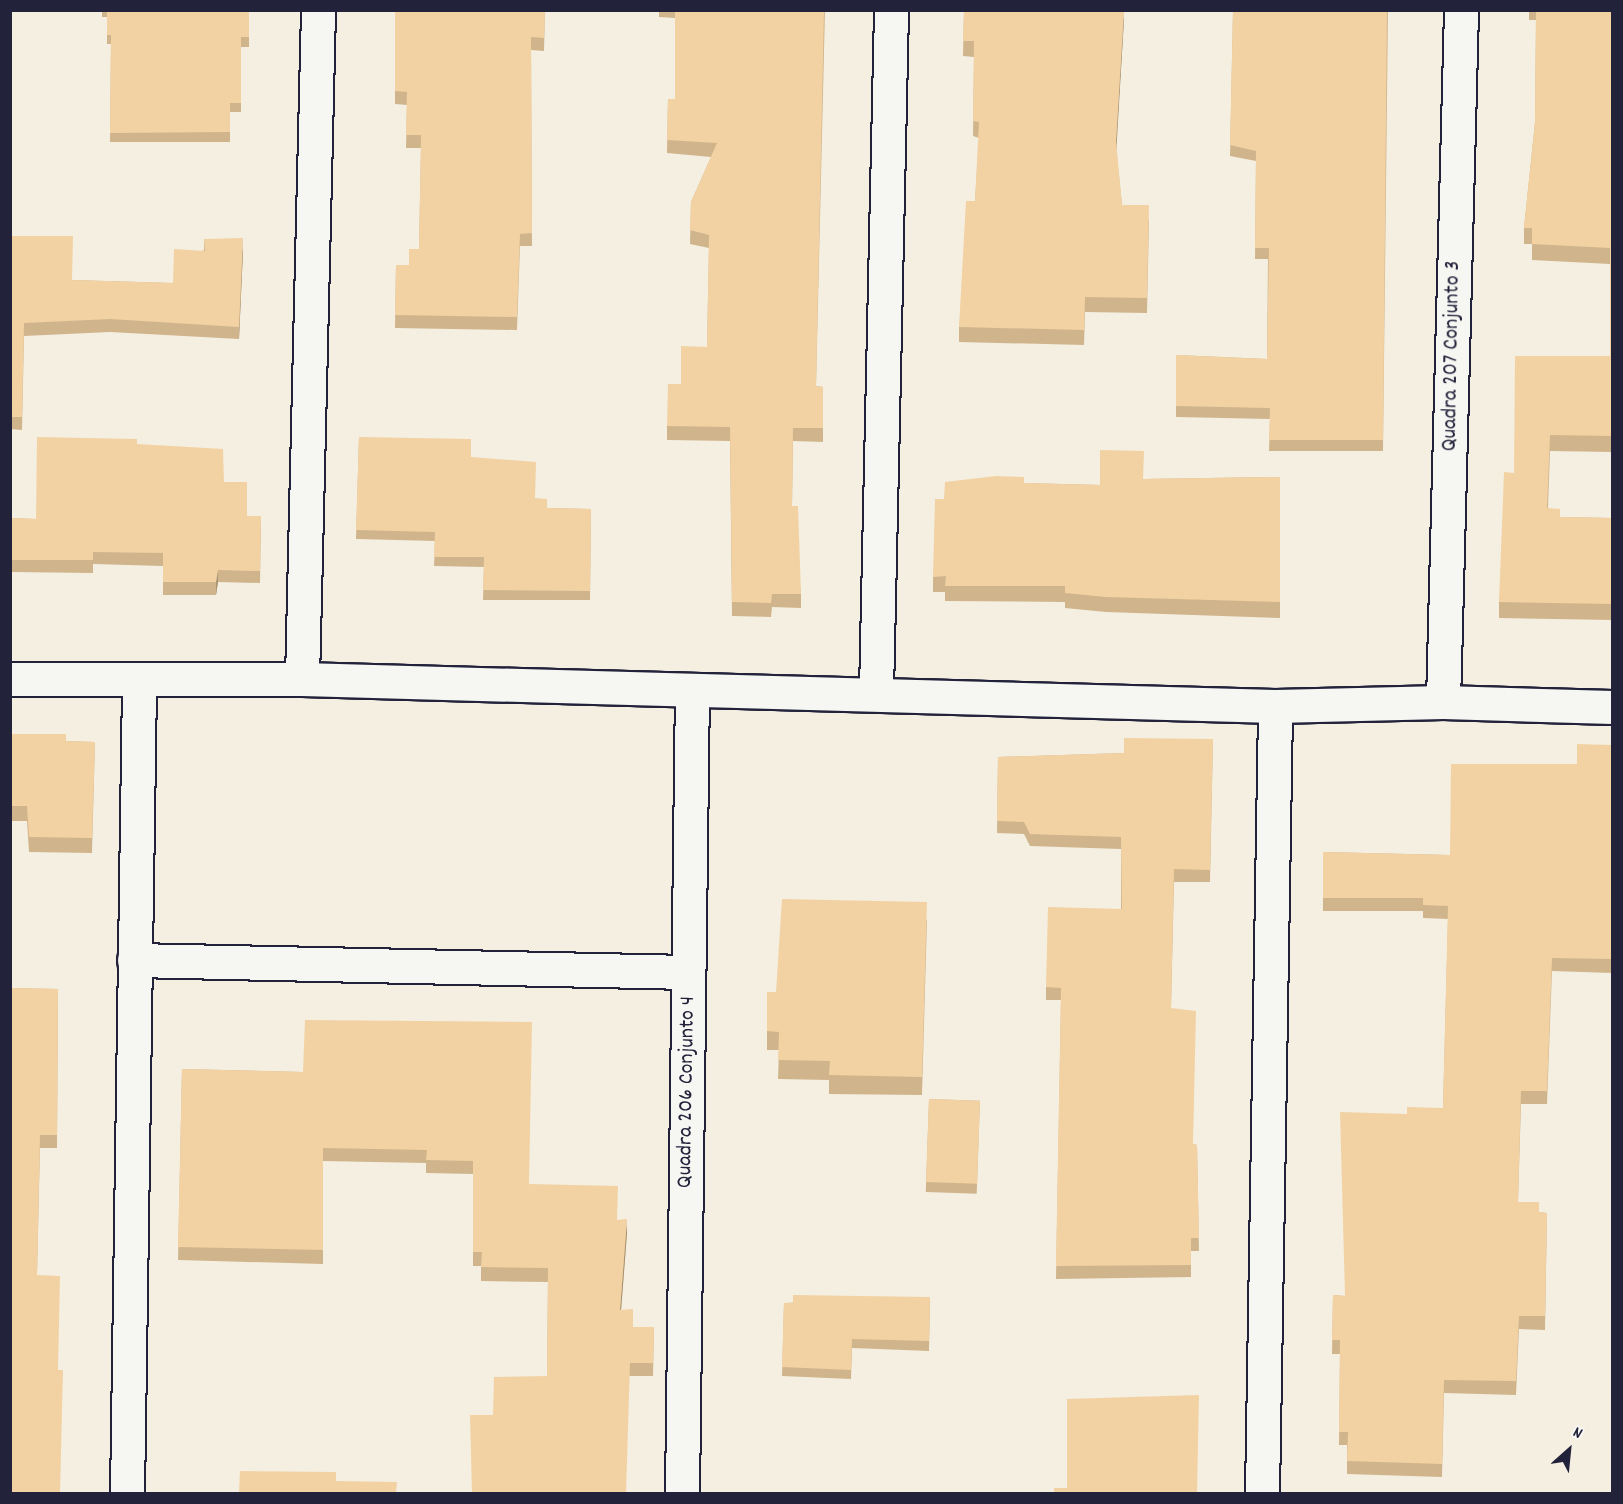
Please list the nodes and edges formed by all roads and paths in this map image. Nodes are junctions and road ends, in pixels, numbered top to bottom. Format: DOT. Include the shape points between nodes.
graph roads {
  1 [pos="318,10"];
  2 [pos="891,10"];
  3 [pos="1461,10"];
  4 [pos="10,679"];
  5 [pos="302,679"];
  6 [pos="139,682"];
  7 [pos="692,691"];
  8 [pos="876,692"];
  9 [pos="1443,702"];
  10 [pos="1275,706"];
  11 [pos="1612,707"];
  12 [pos="134,960"];
  13 [pos="688,972"];
  14 [pos="127,1494"];
  15 [pos="682,1494"];
  16 [pos="1262,1494"];
  1 -- 5 [label="street"];
  2 -- 8 [label="street"];
  3 -- 9 [label="street, Quadra 207 Conjunto 3"];
  4 -- 6 [label="street"];
  5 -- 6 [label="street"];
  5 -- 7 [label="street"];
  6 -- 12 [label="street"];
  7 -- 8 [label="street"];
  7 -- 13 [label="street, Quadra 206 Conjunto 4"];
  8 -- 10 [label="street"];
  9 -- 10 [label="street"];
  9 -- 11 [label="street"];
  10 -- 16 [label="street"];
  12 -- 13 [label="street"];
  12 -- 14 [label="street"];
  13 -- 15 [label="street, Quadra 206 Conjunto 4"];
}
